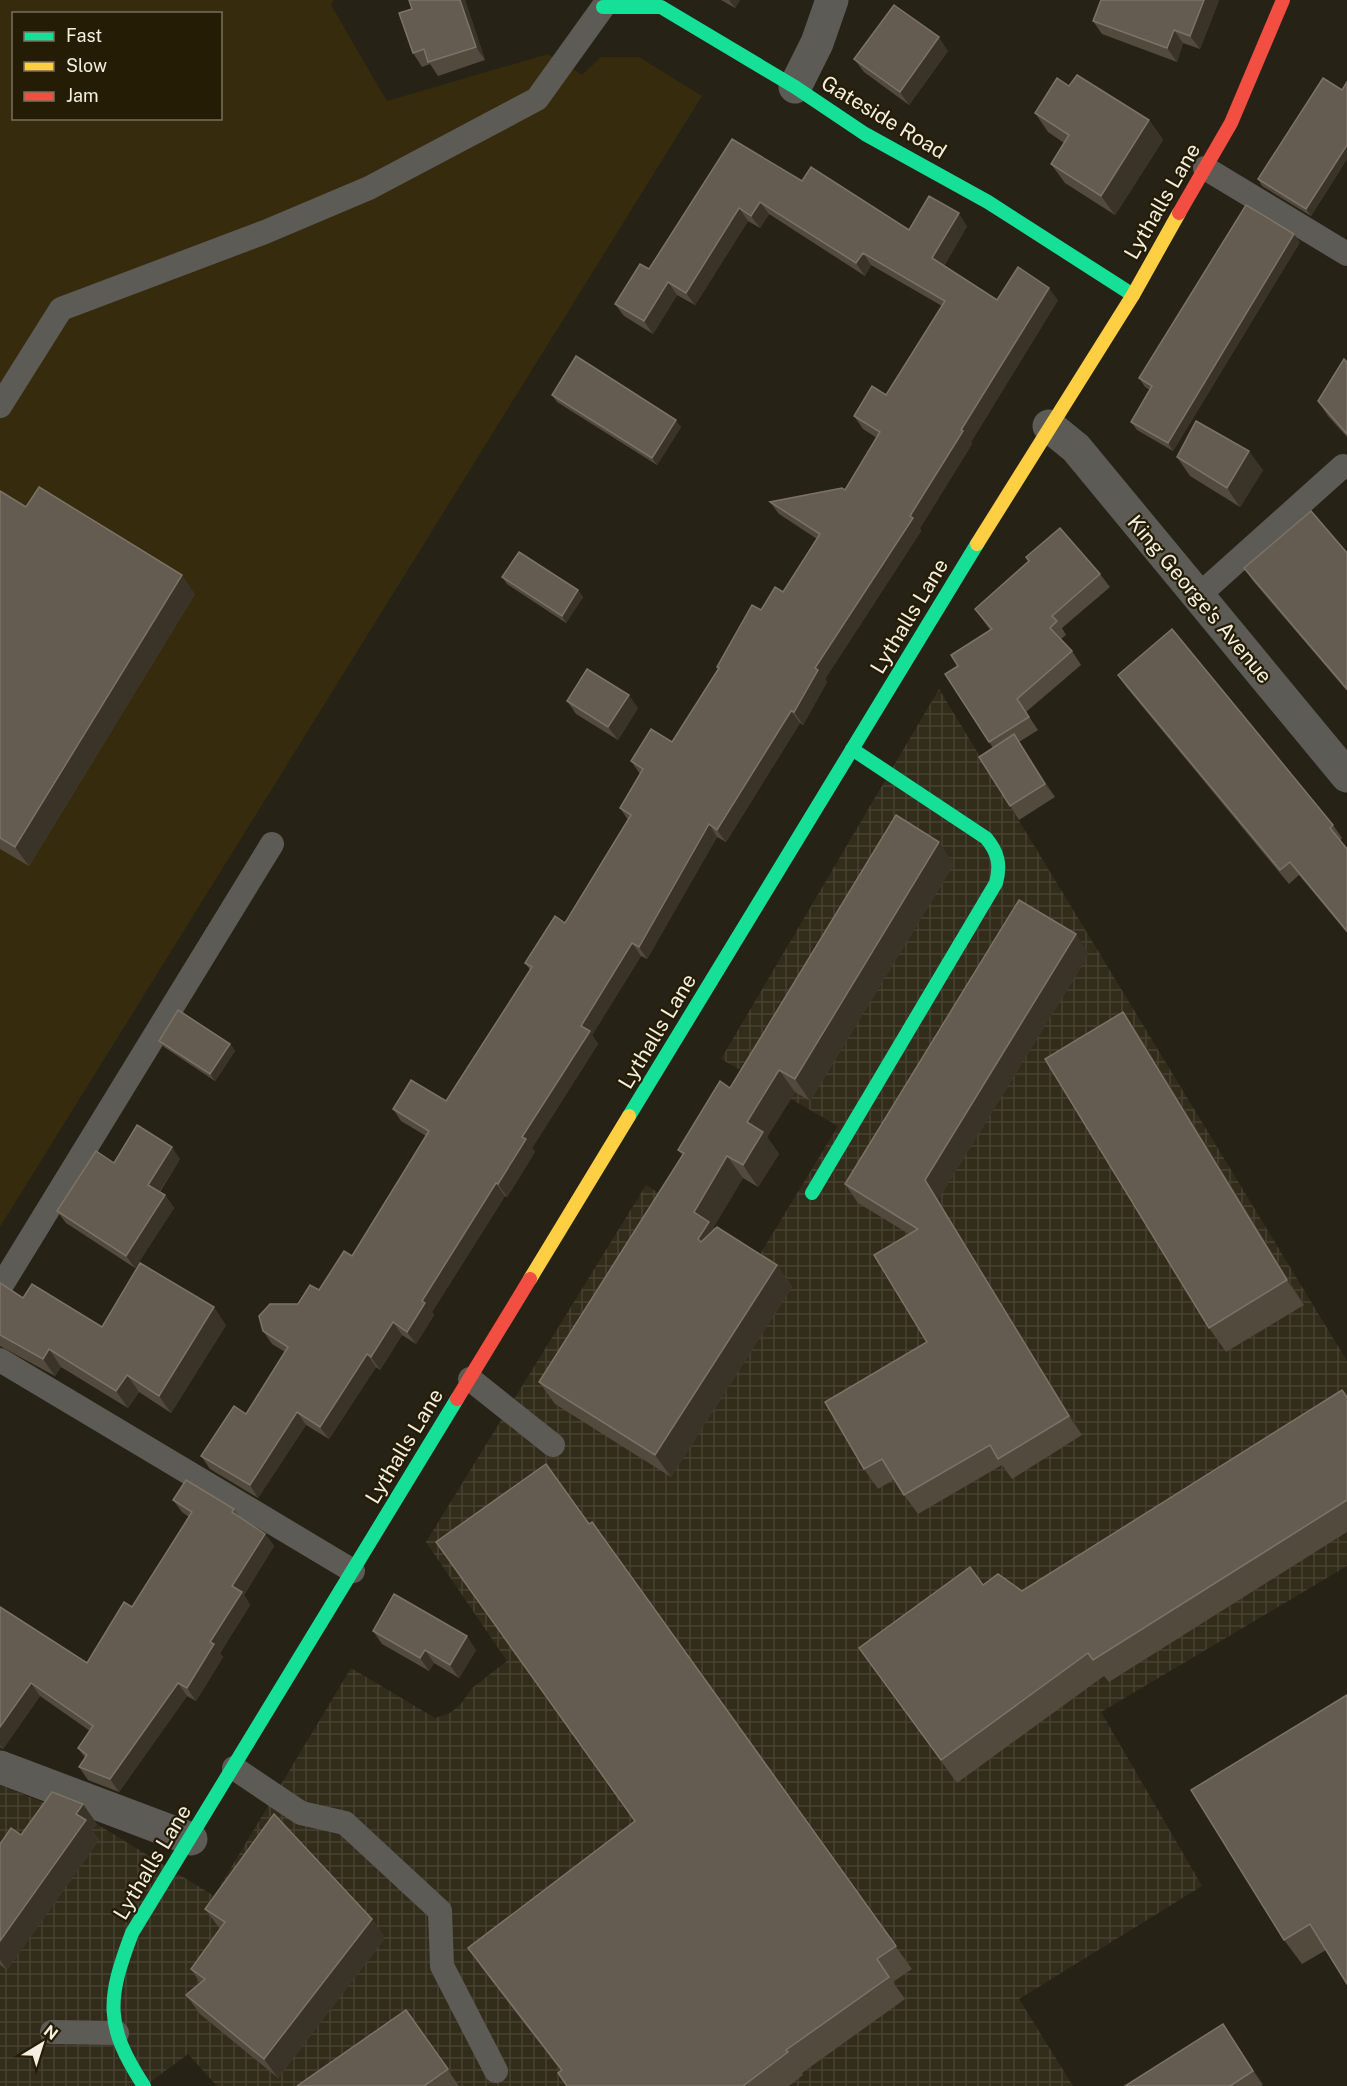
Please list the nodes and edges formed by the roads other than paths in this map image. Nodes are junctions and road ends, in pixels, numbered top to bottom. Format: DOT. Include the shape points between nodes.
graph roads {
  1 [pos="832,0"];
  2 [pos="1283,0"];
  3 [pos="603,7"];
  4 [pos="795,87"];
  5 [pos="1205,168"];
  6 [pos="1347,254"];
  7 [pos="1133,295"];
  8 [pos="0,406"];
  9 [pos="1049,426"];
  10 [pos="1343,466"];
  11 [pos="1198,596"];
  12 [pos="852,749"];
  13 [pos="1343,764"];
  14 [pos="272,844"];
  15 [pos="813,1193"];
  16 [pos="0,1288"];
  17 [pos="0,1360"];
  18 [pos="470,1379"];
  19 [pos="553,1445"];
  20 [pos="353,1571"];
  21 [pos="0,1767"];
  22 [pos="234,1768"];
  23 [pos="190,1839"];
  24 [pos="52,2032"];
  25 [pos="117,2033"];
  26 [pos="496,2071"];
  27 [pos="144,2086"];
  1 -- 4 [label="street" via="817,43"];
  2 -- 5 [label="street, Lythalls Lane" via="1231,123"];
  3 -- 4 [label="street, Gateside Road" via="661,7"];
  3 -- 8 [label="lane" via="537,99 369,188 61,309"];
  4 -- 7 [label="street, Gateside Road" via="865,134 988,202"];
  5 -- 6 [label="lane"];
  5 -- 7 [label="street, Lythalls Lane"];
  7 -- 9 [label="street, Lythalls Lane"];
  9 -- 11 [label="street, King George's Avenue" via="1076,448"];
  9 -- 12 [label="street, Lythalls Lane"];
  10 -- 11 [label="lane"];
  11 -- 13 [label="street, King George's Avenue"];
  12 -- 15 [label="street" via="986,838 998,852 1000,869 996,883"];
  12 -- 18 [label="street, Lythalls Lane"];
  14 -- 16 [label="lane"];
  17 -- 20 [label="lane"];
  18 -- 19 [label="lane"];
  18 -- 20 [label="street, Lythalls Lane"];
  20 -- 22 [label="street, Lythalls Lane"];
  21 -- 23 [label="street"];
  22 -- 23 [label="street, Lythalls Lane"];
  22 -- 26 [label="lane" via="301,1813 345,1823 440,1911 441,1966"];
  23 -- 25 [label="street, Lythalls Lane" via="132,1933 115,1977 111,2017"];
  24 -- 25 [label="lane"];
  25 -- 27 [label="street, Lythalls Lane" via="126,2061"];
}
